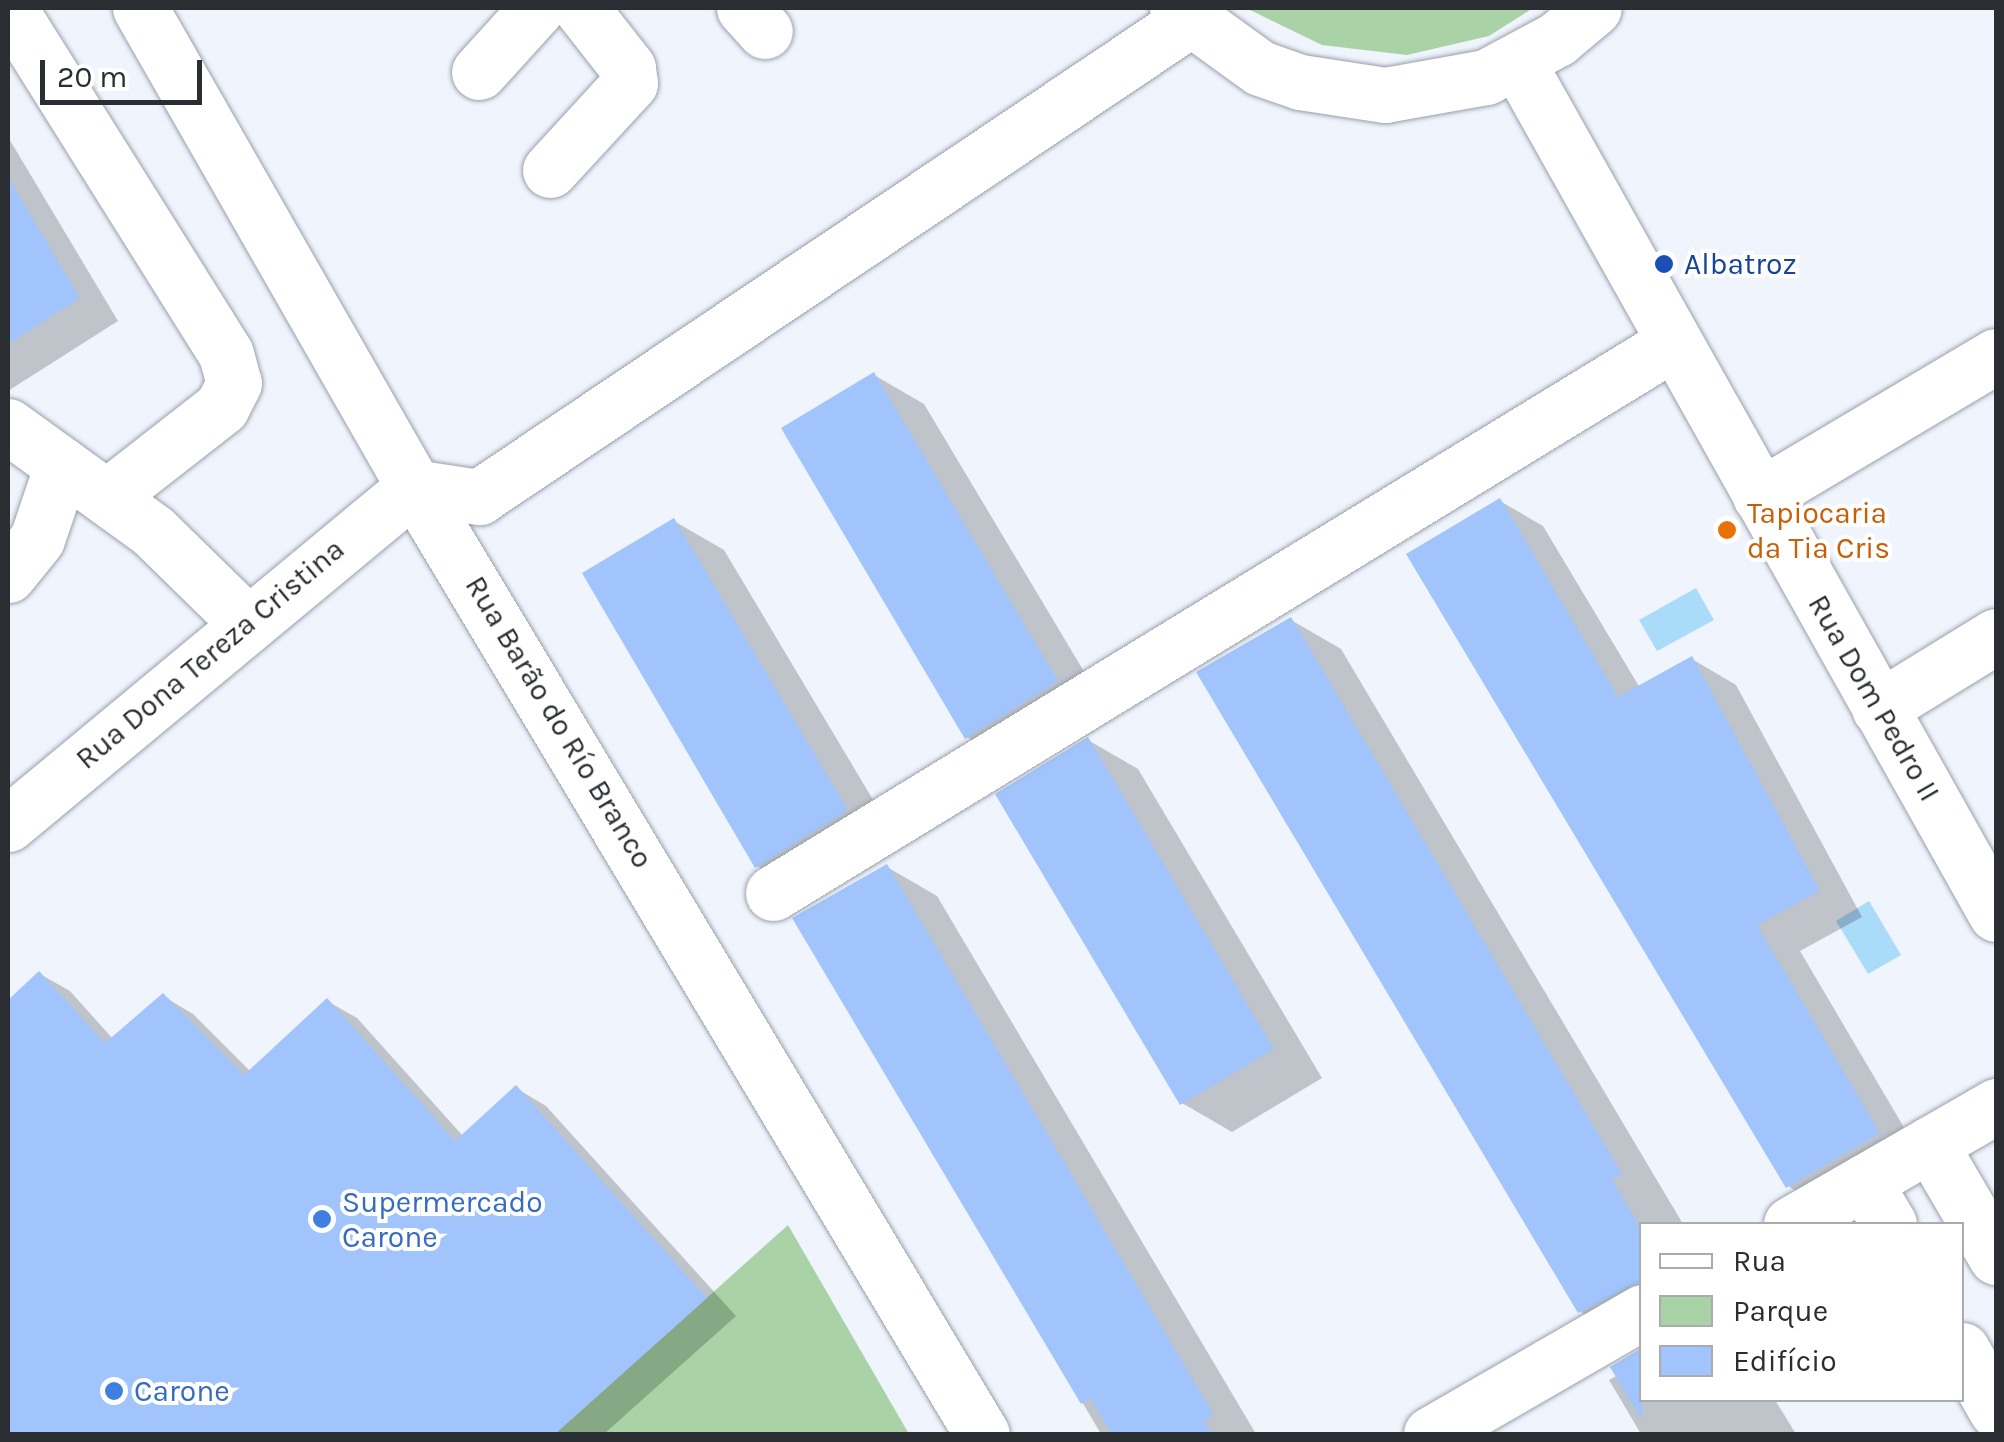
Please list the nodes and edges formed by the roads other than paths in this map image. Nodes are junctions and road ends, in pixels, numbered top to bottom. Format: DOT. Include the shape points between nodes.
graph roads {
  1 [pos="9,8"];
  2 [pos="140,8"];
  3 [pos="538,8"];
  4 [pos="580,8"];
  5 [pos="1594,8"];
  6 [pos="1183,14"];
  7 [pos="1518,63"];
  8 [pos="479,72"];
  9 [pos="550,170"];
  10 [pos="1673,343"];
  11 [pos="1996,356"];
  12 [pos="8,426"];
  13 [pos="62,465"];
  14 [pos="414,487"];
  15 [pos="1760,496"];
  16 [pos="107,497"];
  17 [pos="8,575"];
  18 [pos="245,621"];
  19 [pos="1996,636"];
  20 [pos="1879,708"];
  21 [pos="8,824"];
  22 [pos="774,892"];
  23 [pos="1996,914"];
  24 [pos="1961,1127"];
  25 [pos="1876,1203"];
  26 [pos="1799,1222"];
  27 [pos="1996,1257"];
  28 [pos="1639,1314"];
  29 [pos="1964,1354"];
  30 [pos="1996,1410"];
  31 [pos="982,1434"];
  32 [pos="1431,1434"];
  1 -- 16 [label="street" via="226,354 234,383 222,407"];
  2 -- 14 [label="street, Rua Barão do Río Branco"];
  3 -- 8 [label="street"];
  4 -- 9 [label="street" via="628,68 630,83"];
  5 -- 7 [label="street"];
  6 -- 7 [label="street" via="1260,68 1342,92 1419,94"];
  6 -- 14 [label="street" via="479,497"];
  7 -- 10 [label="street, Rua Dom Pedro II"];
  10 -- 15 [label="street, Rua Dom Pedro II"];
  10 -- 22 [label="street"];
  11 -- 15 [label="street"];
  12 -- 13 [label="street"];
  13 -- 16 [label="street"];
  13 -- 17 [label="street" via="37,539"];
  14 -- 18 [label="street, Rua Dona Tereza Cristina"];
  14 -- 31 [label="street, Rua Barão do Río Branco"];
  15 -- 20 [label="street, Rua Dom Pedro II"];
  16 -- 18 [label="street" via="153,531"];
  18 -- 21 [label="street, Rua Dona Tereza Cristina"];
  19 -- 20 [label="street"];
  20 -- 23 [label="street, Rua Dom Pedro II"];
  24 -- 25 [label="street"];
  24 -- 27 [label="street"];
  25 -- 26 [label="street"];
  28 -- 32 [label="street"];
  29 -- 30 [label="street"];
}
